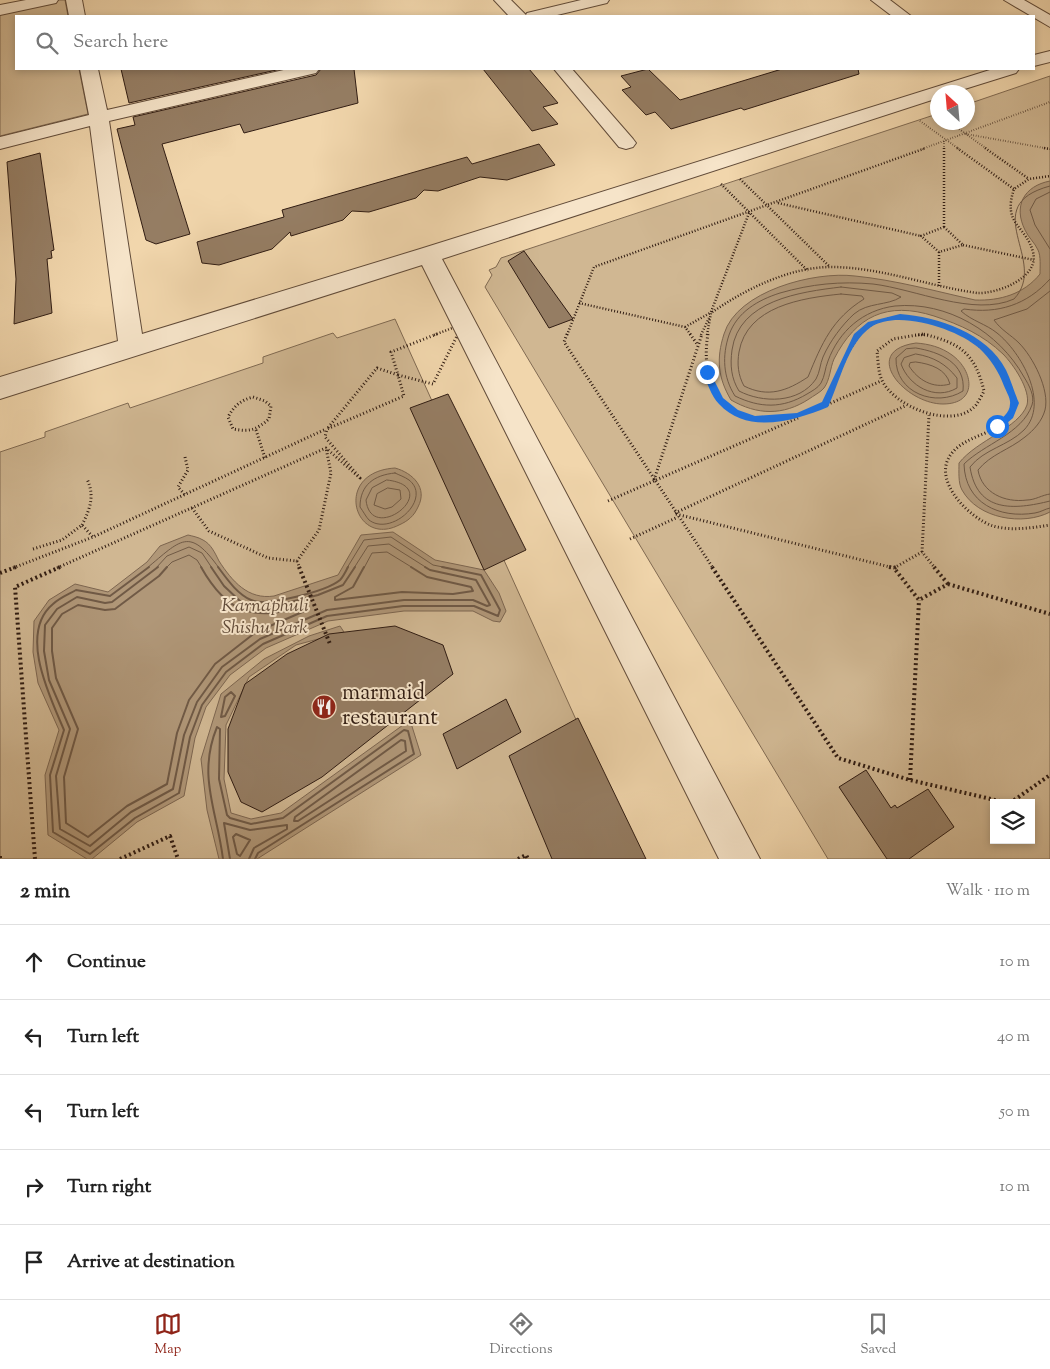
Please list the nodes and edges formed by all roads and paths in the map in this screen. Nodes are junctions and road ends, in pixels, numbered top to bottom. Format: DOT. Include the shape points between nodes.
graph roads {
  1 [pos="50,0"];
  2 [pos="74,0"];
  3 [pos="502,0"];
  4 [pos="601,0"];
  5 [pos="879,0"];
  6 [pos="1012,0"];
  7 [pos="0,10"];
  8 [pos="77,15"];
  9 [pos="517,15"];
  10 [pos="537,15"];
  11 [pos="902,15"];
  12 [pos="1050,22"];
  13 [pos="1050,56"];
  14 [pos="1035,61"];
  15 [pos="88,70"];
  16 [pos="306,70"];
  17 [pos="564,70"];
  18 [pos="1007,70"];
  19 [pos="1050,102"];
  20 [pos="99,118"];
  21 [pos="916,118"];
  22 [pos="958,130"];
  23 [pos="963,134"];
  24 [pos="945,140"];
  25 [pos="0,143"];
  26 [pos="626,143"];
  27 [pos="1050,149"];
  28 [pos="1050,176"];
  29 [pos="738,177"];
  30 [pos="729,180"];
  31 [pos="1028,180"];
  32 [pos="1014,189"];
  33 [pos="777,203"];
  34 [pos="767,206"];
  35 [pos="749,213"];
  36 [pos="944,227"];
  37 [pos="921,236"];
  38 [pos="963,245"];
  39 [pos="940,252"];
  40 [pos="428,255"];
  41 [pos="1034,260"];
  42 [pos="829,266"];
  43 [pos="808,271"];
  44 [pos="939,286"];
  45 [pos="580,303"];
  46 [pos="711,313"];
  47 [pos="463,324"];
  48 [pos="685,327"];
  49 [pos="696,344"];
  50 [pos="132,346"];
  51 [pos="398,375"];
  52 [pos="881,381"];
  53 [pos="0,388"];
  54 [pos="905,406"];
  55 [pos="929,415"];
  56 [pos="326,428"];
  57 [pos="256,430"];
  58 [pos="326,448"];
  59 [pos="185,457"];
  60 [pos="265,458"];
  61 [pos="87,478"];
  62 [pos="654,481"];
  63 [pos="185,494"];
  64 [pos="608,501"];
  65 [pos="192,508"];
  66 [pos="677,515"];
  67 [pos="82,525"];
  68 [pos="1050,525"];
  69 [pos="93,537"];
  70 [pos="630,539"];
  71 [pos="33,549"];
  72 [pos="922,552"];
  73 [pos="298,561"];
  74 [pos="894,568"];
  75 [pos="0,573"];
  76 [pos="948,584"];
  77 [pos="919,600"];
  78 [pos="1050,614"];
  79 [pos="330,644"];
  80 [pos="1050,775"];
  81 [pos="910,780"];
  82 [pos="992,799"];
  83 [pos="1015,799"];
  84 [pos="35,859"];
  85 [pos="120,859"];
  86 [pos="178,859"];
  87 [pos="518,859"];
  88 [pos="528,859"];
  89 [pos="740,859"];
  1 -- 7 [label="street"];
  2 -- 8 [label="street"];
  3 -- 9 [label="street"];
  4 -- 10 [label="street"];
  5 -- 11 [label="street"];
  6 -- 12 [label="street"];
  13 -- 14 [label="street"];
  15 -- 20 [label="street"];
  16 -- 20 [label="street"];
  17 -- 26 [label="street"];
  18 -- 40 [label="street"];
  19 -- 23 [label="path"];
  20 -- 25 [label="street"];
  20 -- 50 [label="street"];
  21 -- 24 [label="path"];
  22 -- 23 [label="path"];
  23 -- 24 [label="path"];
  23 -- 27 [label="path"];
  23 -- 31 [label="path"];
  24 -- 32 [label="path"];
  24 -- 33 [label="path"];
  24 -- 36 [label="path"];
  28 -- 31 [label="path"];
  29 -- 34 [label="path"];
  30 -- 35 [label="path" via="720,184"];
  31 -- 32 [label="path"];
  32 -- 41 [label="path" via="1011,216 1033,248"];
  33 -- 34 [label="path"];
  33 -- 37 [label="path"];
  34 -- 35 [label="path"];
  34 -- 42 [label="path"];
  35 -- 43 [label="path"];
  35 -- 45 [label="path" via="594,268"];
  35 -- 46 [label="path"];
  36 -- 37 [label="path"];
  36 -- 38 [label="path"];
  37 -- 39 [label="path"];
  38 -- 39 [label="path"];
  38 -- 41 [label="path"];
  39 -- 44 [label="path"];
  40 -- 47 [label="street"];
  40 -- 50 [label="street"];
  41 -- 44 [label="path" via="1026,276 999,290 984,293"];
  42 -- 43 [label="path"];
  42 -- 44 [label="path"];
  43 -- 46 [label="path" via="760,285"];
  45 -- 48 [label="path"];
  45 -- 62 [label="path" via="564,342"];
  46 -- 48 [label="path"];
  46 -- 49 [label="path"];
  46 -- 68 [label="path" via="705,358 712,386 720,400 736,413 755,419 797,416 825,404 848,352 857,336 870,324 900,317 918,318 954,329 981,346 1002,370 1015,403 1010,416 950,454 946,478 951,490 974,518 995,528 1017,530"];
  47 -- 51 [label="path" via="391,352"];
  47 -- 51 [label="path" via="433,384"];
  47 -- 89 [label="street"];
  48 -- 49 [label="path"];
  49 -- 62 [label="path"];
  50 -- 53 [label="street"];
  51 -- 56 [label="path" via="377,368"];
  51 -- 56 [label="path" via="404,396"];
  52 -- 54 [label="path"];
  52 -- 55 [label="path" via="876,370 877,352 893,339 923,334 941,338 966,352 983,380 985,392 980,403 972,410"];
  52 -- 62 [label="path"];
  54 -- 55 [label="path"];
  54 -- 66 [label="path"];
  55 -- 72 [label="path"];
  56 -- 58 [label="path" via="325,437 360,478"];
  56 -- 60 [label="path"];
  57 -- 57 [label="path" via="269,419 271,406 267,401 253,397 236,404 228,417 233,429"];
  57 -- 60 [label="path"];
  58 -- 65 [label="path"];
  58 -- 73 [label="path" via="331,473 321,523"];
  59 -- 63 [label="path" via="188,470 178,488"];
  60 -- 63 [label="path"];
  61 -- 67 [label="path" via="93,490 91,505"];
  62 -- 64 [label="path"];
  62 -- 66 [label="path"];
  63 -- 69 [label="path"];
  65 -- 73 [label="path" via="209,532 268,558"];
  65 -- 84 [label="path" via="15,587"];
  66 -- 70 [label="path"];
  66 -- 74 [label="path"];
  66 -- 81 [label="path" via="838,758"];
  67 -- 69 [label="path"];
  67 -- 71 [label="path" via="62,540"];
  69 -- 75 [label="path"];
  72 -- 74 [label="path"];
  72 -- 76 [label="path"];
  73 -- 79 [label="path"];
  74 -- 77 [label="path"];
  76 -- 77 [label="path"];
  76 -- 78 [label="path"];
  77 -- 81 [label="path"];
  80 -- 83 [label="path"];
  81 -- 82 [label="path"];
  85 -- 86 [label="path" via="170,836"];
  87 -- 88 [label="path" via="526,855"];
}
